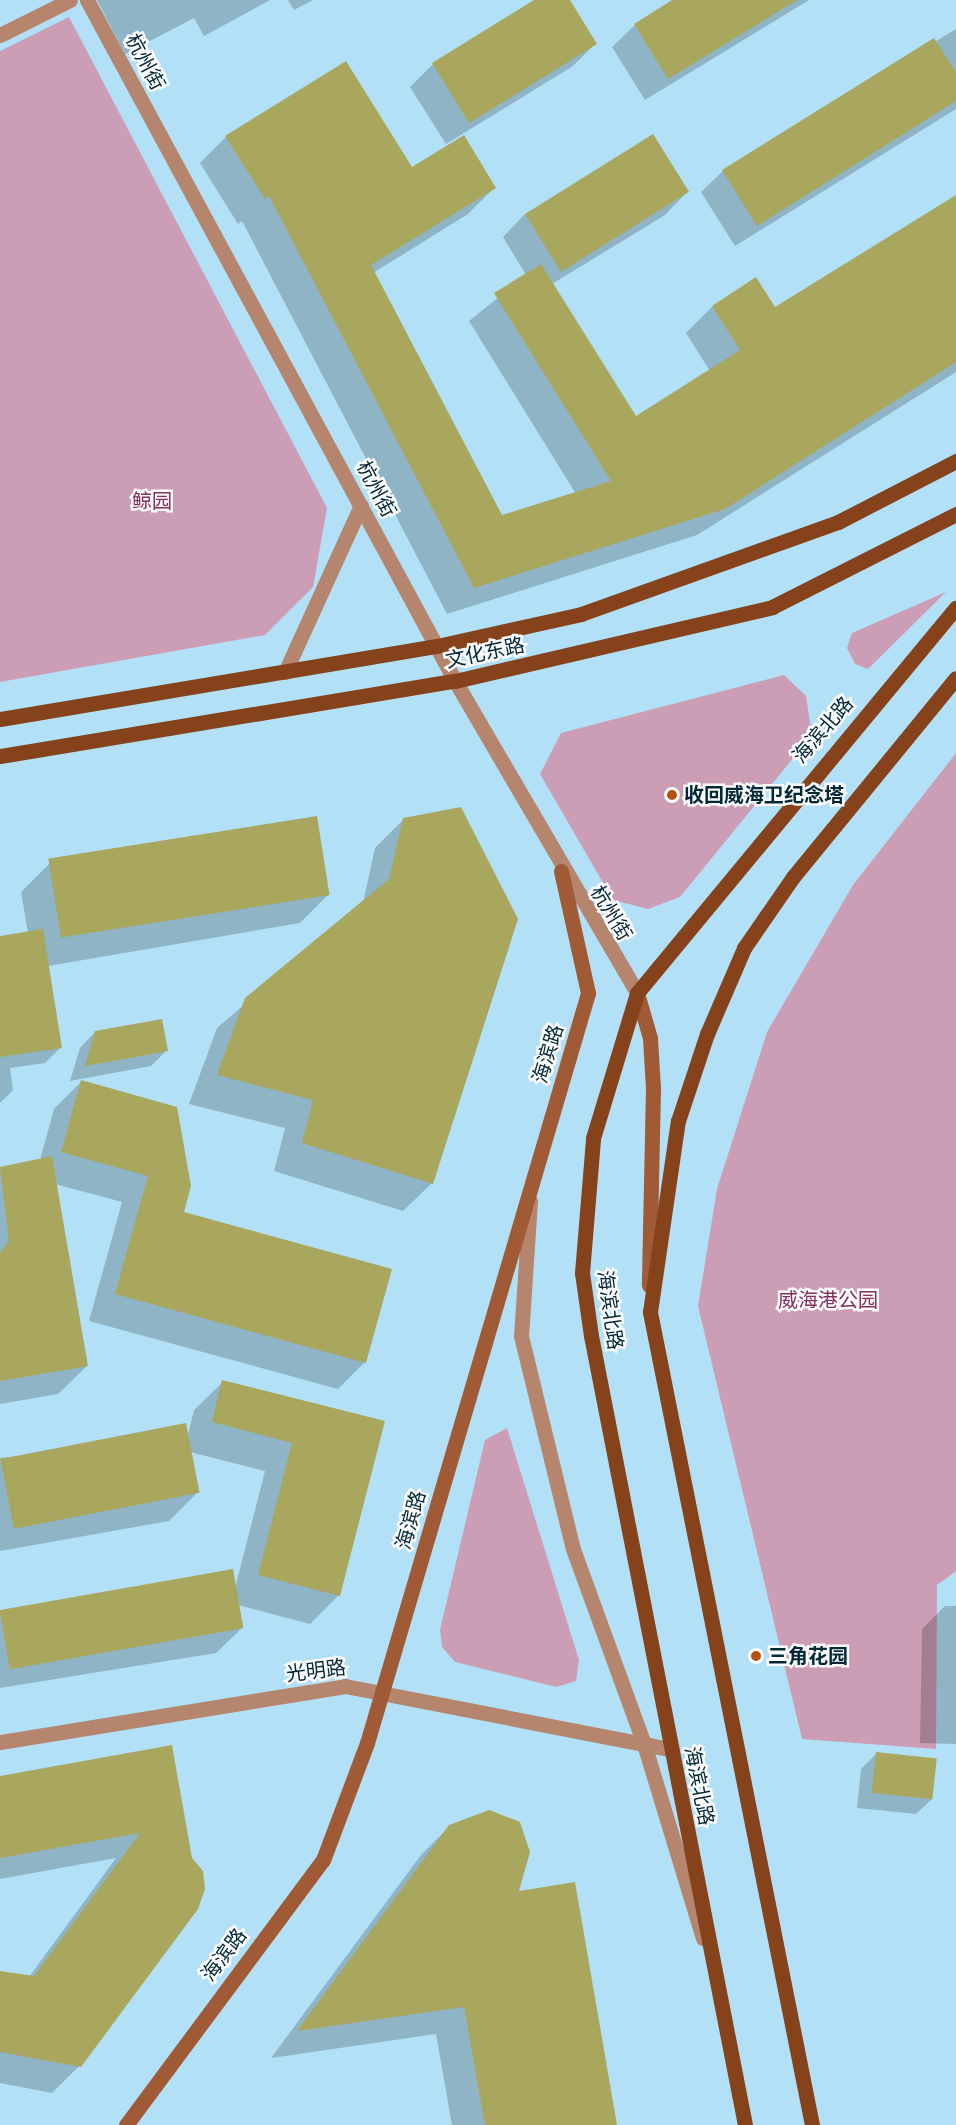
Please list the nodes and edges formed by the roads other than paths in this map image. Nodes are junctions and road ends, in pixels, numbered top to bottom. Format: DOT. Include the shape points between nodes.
graph roads {
  1 [pos="70,0"];
  2 [pos="87,0"];
  3 [pos="0,35"];
  4 [pos="956,461"];
  5 [pos="361,506"];
  6 [pos="956,514"];
  7 [pos="956,608"];
  8 [pos="437,646"];
  9 [pos="285,672"];
  10 [pos="956,678"];
  11 [pos="455,681"];
  12 [pos="0,719"];
  13 [pos="0,756"];
  14 [pos="561,871"];
  15 [pos="637,993"];
  16 [pos="532,1180"];
  17 [pos="650,1312"];
  18 [pos="385,1690"];
  19 [pos="0,1742"];
  20 [pos="644,1744"];
  21 [pos="670,1749"];
  22 [pos="717,1982"];
  23 [pos="126,2125"];
  24 [pos="745,2125"];
  25 [pos="812,2125"];
  1 -- 3 [label="street"];
  2 -- 5 [label="street, 杭州街"];
  4 -- 8 [label="main road" via="838,522 614,602"];
  5 -- 8 [label="street, 杭州街"];
  5 -- 9 [label="street"];
  6 -- 11 [label="main road, 文化东路" via="772,607"];
  7 -- 15 [label="main road, 海滨北路"];
  8 -- 9 [label="main road"];
  8 -- 11 [label="street, 杭州街"];
  9 -- 12 [label="main road"];
  10 -- 17 [label="main road, 海滨北路" via="793,877 744,948 707,1034 678,1120"];
  11 -- 13 [label="main road, 文化东路"];
  11 -- 14 [label="street, 杭州街"];
  14 -- 15 [label="street, 杭州街"];
  14 -- 16 [label="main road, 海滨路" via="588,993"];
  15 -- 17 [label="main road" via="650,1038 654,1088"];
  15 -- 21 [label="main road, 海滨北路" via="593,1138 582,1274"];
  16 -- 18 [label="main road, 海滨路"];
  16 -- 20 [label="street" via="521,1336 573,1549"];
  17 -- 25 [label="main road, 海滨北路"];
  18 -- 19 [label="street, 光明路" via="345,1686"];
  18 -- 20 [label="street, 光明路"];
  18 -- 23 [label="main road, 海滨路" via="323,1860"];
  20 -- 21 [label="street, 光明路"];
  20 -- 22 [label="street"];
  21 -- 22 [label="main road, 海滨北路"];
  22 -- 24 [label="main road, 海滨北路"];
}
